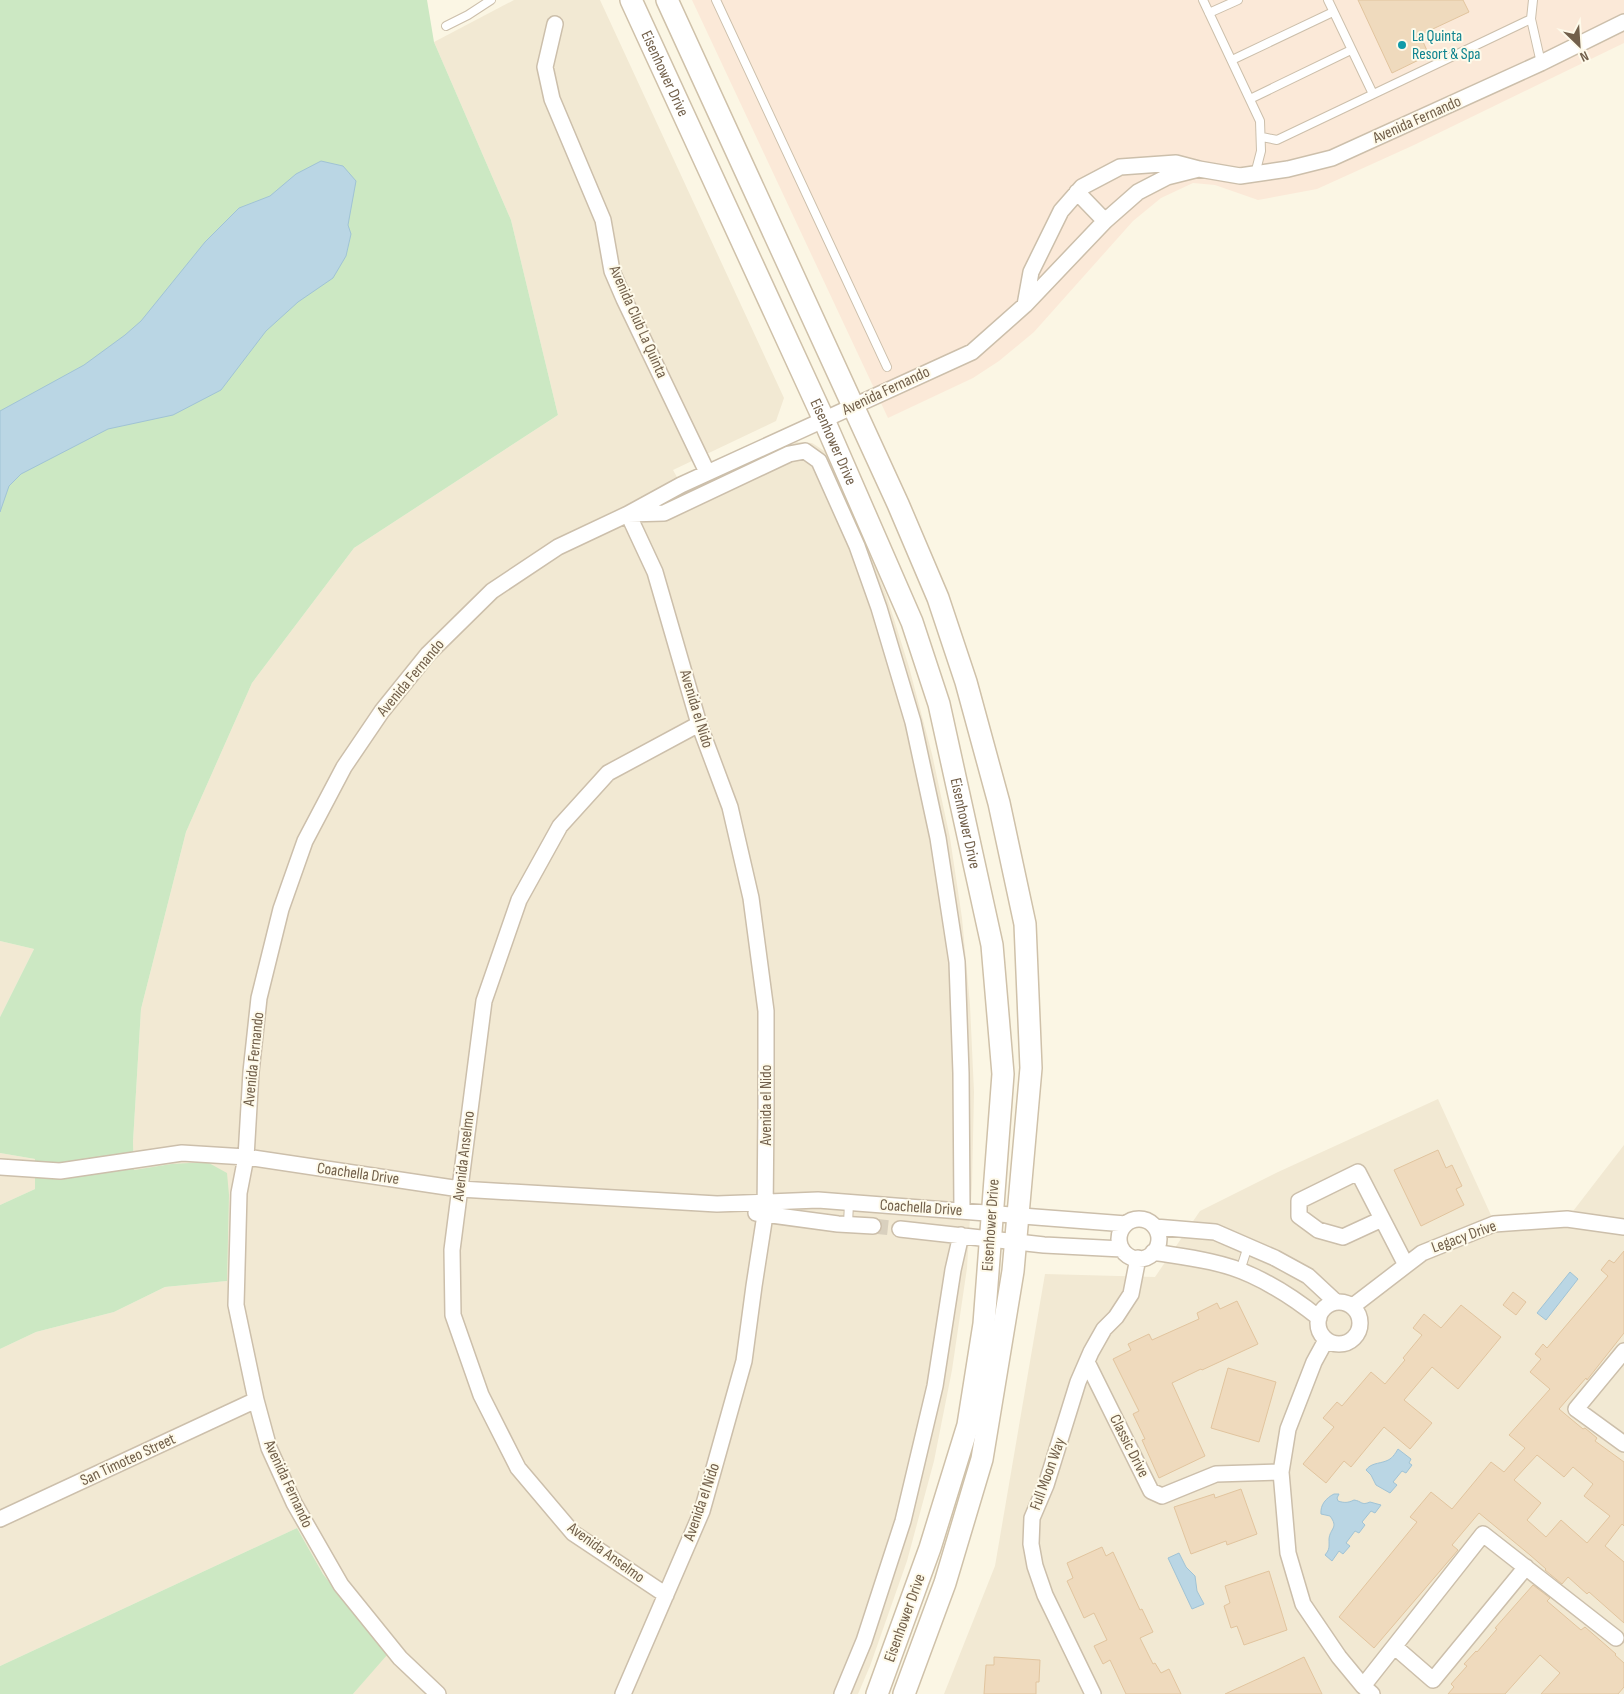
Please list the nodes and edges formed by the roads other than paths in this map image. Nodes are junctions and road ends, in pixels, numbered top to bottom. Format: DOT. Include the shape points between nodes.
graph roads {
  1 [pos="491,0"];
  2 [pos="631,0"];
  3 [pos="667,0"];
  4 [pos="716,0"];
  5 [pos="1203,0"];
  6 [pos="1238,0"];
  7 [pos="1328,0"];
  8 [pos="1533,0"];
  9 [pos="1333,12"];
  10 [pos="1209,13"];
  11 [pos="1531,19"];
  12 [pos="1624,22"];
  13 [pos="554,24"];
  14 [pos="446,26"];
  15 [pos="1351,50"];
  16 [pos="1232,60"];
  17 [pos="1541,64"];
  18 [pos="1373,94"];
  19 [pos="1250,99"];
  20 [pos="1262,138"];
  21 [pos="1199,169"];
  22 [pos="1255,174"];
  23 [pos="1077,192"];
  24 [pos="1104,221"];
  25 [pos="1025,305"];
  26 [pos="886,367"];
  27 [pos="852,406"];
  28 [pos="824,420"];
  29 [pos="820,461"];
  30 [pos="707,472"];
  31 [pos="628,514"];
  32 [pos="699,724"];
  33 [pos="246,1158"];
  34 [pos="0,1167"];
  35 [pos="460,1190"];
  36 [pos="849,1202"];
  37 [pos="765,1208"];
  38 [pos="962,1211"];
  39 [pos="992,1214"];
  40 [pos="1019,1216"];
  41 [pos="1382,1219"];
  42 [pos="848,1224"];
  43 [pos="1126,1224"];
  44 [pos="873,1226"];
  45 [pos="1155,1227"];
  46 [pos="1624,1227"];
  47 [pos="900,1229"];
  48 [pos="961,1235"];
  49 [pos="990,1239"];
  50 [pos="1017,1242"];
  51 [pos="1248,1246"];
  52 [pos="1122,1249"];
  53 [pos="1153,1252"];
  54 [pos="1138,1258"];
  55 [pos="1406,1265"];
  56 [pos="1240,1271"];
  57 [pos="1336,1302"];
  58 [pos="1353,1306"];
  59 [pos="1319,1318"];
  60 [pos="1326,1340"];
  61 [pos="1624,1351"];
  62 [pos="1087,1362"];
  63 [pos="256,1400"];
  64 [pos="1624,1443"];
  65 [pos="1281,1472"];
  66 [pos="0,1519"];
  67 [pos="1526,1567"];
  68 [pos="666,1595"];
  69 [pos="1616,1638"];
  70 [pos="1395,1647"];
  71 [pos="1364,1691"];
  72 [pos="438,1694"];
  73 [pos="624,1694"];
  74 [pos="842,1694"];
  75 [pos="877,1694"];
  76 [pos="904,1694"];
  77 [pos="1093,1694"];
  1 -- 14 [label="lane"];
  2 -- 28 [label="main road, Eisenhower Drive"];
  3 -- 27 [label="main road, Eisenhower Drive"];
  4 -- 26 [label="lane"];
  5 -- 10 [label="lane"];
  6 -- 10 [label="lane"];
  7 -- 9 [label="lane"];
  8 -- 11 [label="lane"];
  9 -- 15 [label="lane"];
  9 -- 16 [label="lane"];
  10 -- 16 [label="lane"];
  11 -- 17 [label="lane"];
  11 -- 18 [label="lane"];
  12 -- 17 [label="street, Avenida Fernando"];
  13 -- 30 [label="street, Avenida Club La Quinta" via="546,67 552,99 603,220 612,271"];
  15 -- 18 [label="lane"];
  15 -- 19 [label="lane"];
  16 -- 19 [label="lane"];
  17 -- 22 [label="street, Avenida Fernando" via="1332,158"];
  18 -- 20 [label="lane" via="1277,140"];
  19 -- 20 [label="lane" via="1260,121"];
  20 -- 22 [label="lane"];
  21 -- 22 [label="street, Avenida Fernando" via="1240,176"];
  21 -- 23 [label="street, Avenida Fernando" via="1176,163 1120,167"];
  21 -- 24 [label="street, Avenida Fernando" via="1168,177 1138,192"];
  23 -- 24 [label="street"];
  23 -- 25 [label="street, Avenida Fernando" via="1061,211 1030,272"];
  24 -- 25 [label="street, Avenida Fernando"];
  25 -- 27 [label="street, Avenida Fernando" via="972,352"];
  27 -- 28 [label="street, Avenida Fernando"];
  27 -- 40 [label="main road, Eisenhower Drive" via="938,598 966,682 999,803 1025,924 1031,1068"];
  28 -- 30 [label="street, Avenida Fernando"];
  28 -- 39 [label="main road, Eisenhower Drive" via="912,622 939,704 968,830 992,945 1002,1074"];
  29 -- 31 [label="street, Avenida Fernando" via="805,451 789,454 664,513"];
  29 -- 38 [label="street, Eisenhower Drive" via="857,546 879,608 913,722 938,838 957,962"];
  30 -- 31 [label="street, Avenida Fernando"];
  31 -- 32 [label="street, Avenida el Nido" via="655,572"];
  31 -- 33 [label="street, Avenida Fernando" via="558,547 492,591 428,654 382,711 344,767 305,841 281,909 260,998 251,1072"];
  32 -- 35 [label="street, Avenida Anselmo" via="608,773 560,826 519,900 484,1001"];
  32 -- 37 [label="street, Avenida el Nido" via="730,807 751,898 766,1011"];
  33 -- 34 [label="street, Coachella Drive" via="182,1153 60,1171"];
  33 -- 35 [label="street, Coachella Drive"];
  33 -- 63 [label="street, Avenida Fernando" via="239,1193 236,1305"];
  35 -- 37 [label="street, Coachella Drive"];
  35 -- 68 [label="street, Avenida Anselmo" via="452,1250 453,1315 481,1395 509,1452 518,1468 573,1533"];
  36 -- 37 [label="street, Coachella Drive" via="818,1200"];
  36 -- 38 [label="street, Coachella Drive"];
  36 -- 42 [label="lane"];
  37 -- 42 [label="street, Coachella Drive"];
  37 -- 68 [label="street, Avenida el Nido" via="744,1361 702,1511"];
  38 -- 39 [label="street, Coachella Drive"];
  39 -- 40 [label="street, Coachella Drive"];
  39 -- 49 [label="main road, Eisenhower Drive"];
  40 -- 43 [label="street, Coachella Drive"];
  40 -- 50 [label="main road, Eisenhower Drive"];
  41 -- 41 [label="street" via="1358,1172 1299,1200 1299,1216 1318,1230 1343,1237"];
  41 -- 55 [label="street"];
  42 -- 44 [label="street, Coachella Drive"];
  43 -- 45 [label="street, Coachella Drive" via="1141,1219"];
  43 -- 52 [label="street" via="1119,1239"];
  45 -- 51 [label="street, Coachella Drive" via="1215,1232"];
  45 -- 53 [label="street" via="1159,1237"];
  46 -- 55 [label="street, Legacy Drive" via="1567,1219 1494,1224 1422,1253"];
  47 -- 48 [label="street, Coachella Drive"];
  48 -- 49 [label="street, Coachella Drive"];
  48 -- 74 [label="street, Eisenhower Drive" via="952,1270 935,1386 903,1521 864,1641"];
  49 -- 50 [label="street, Coachella Drive"];
  49 -- 75 [label="main road, Eisenhower Drive" via="984,1324 968,1425 930,1548"];
  50 -- 52 [label="street, Coachella Drive"];
  50 -- 76 [label="main road, Eisenhower Drive" via="982,1459 945,1583"];
  51 -- 56 [label="lane"];
  51 -- 57 [label="street, Coachella Drive" via="1308,1276"];
  52 -- 54 [label="street, Coachella Drive"];
  53 -- 54 [label="street"];
  53 -- 56 [label="street" via="1199,1259"];
  54 -- 62 [label="street, Full Moon Way" via="1131,1294 1104,1329"];
  55 -- 58 [label="street, Legacy Drive"];
  56 -- 59 [label="street" via="1298,1301"];
  57 -- 58 [label="street, Coachella Drive"];
  57 -- 59 [label="street" via="1325,1307"];
  58 -- 60 [label="street" via="1360,1318 1358,1333 1340,1344"];
  59 -- 60 [label="street" via="1319,1330"];
  60 -- 65 [label="street" via="1288,1429"];
  61 -- 64 [label="street" via="1576,1408"];
  62 -- 65 [label="street, Classic Drive" via="1151,1491 1162,1496 1216,1474"];
  62 -- 77 [label="street, Full Moon Way" via="1032,1518 1031,1544 1045,1595"];
  63 -- 66 [label="street, San Timoteo Street"];
  63 -- 72 [label="street, Avenida Fernando" via="269,1448 294,1503 341,1585 400,1658"];
  65 -- 71 [label="street" via="1288,1553 1304,1604"];
  67 -- 69 [label="street"];
  67 -- 70 [label="street" via="1433,1680"];
  67 -- 70 [label="street" via="1483,1534"];
  68 -- 73 [label="street, Avenida el Nido"];
  70 -- 71 [label="street"];
}
